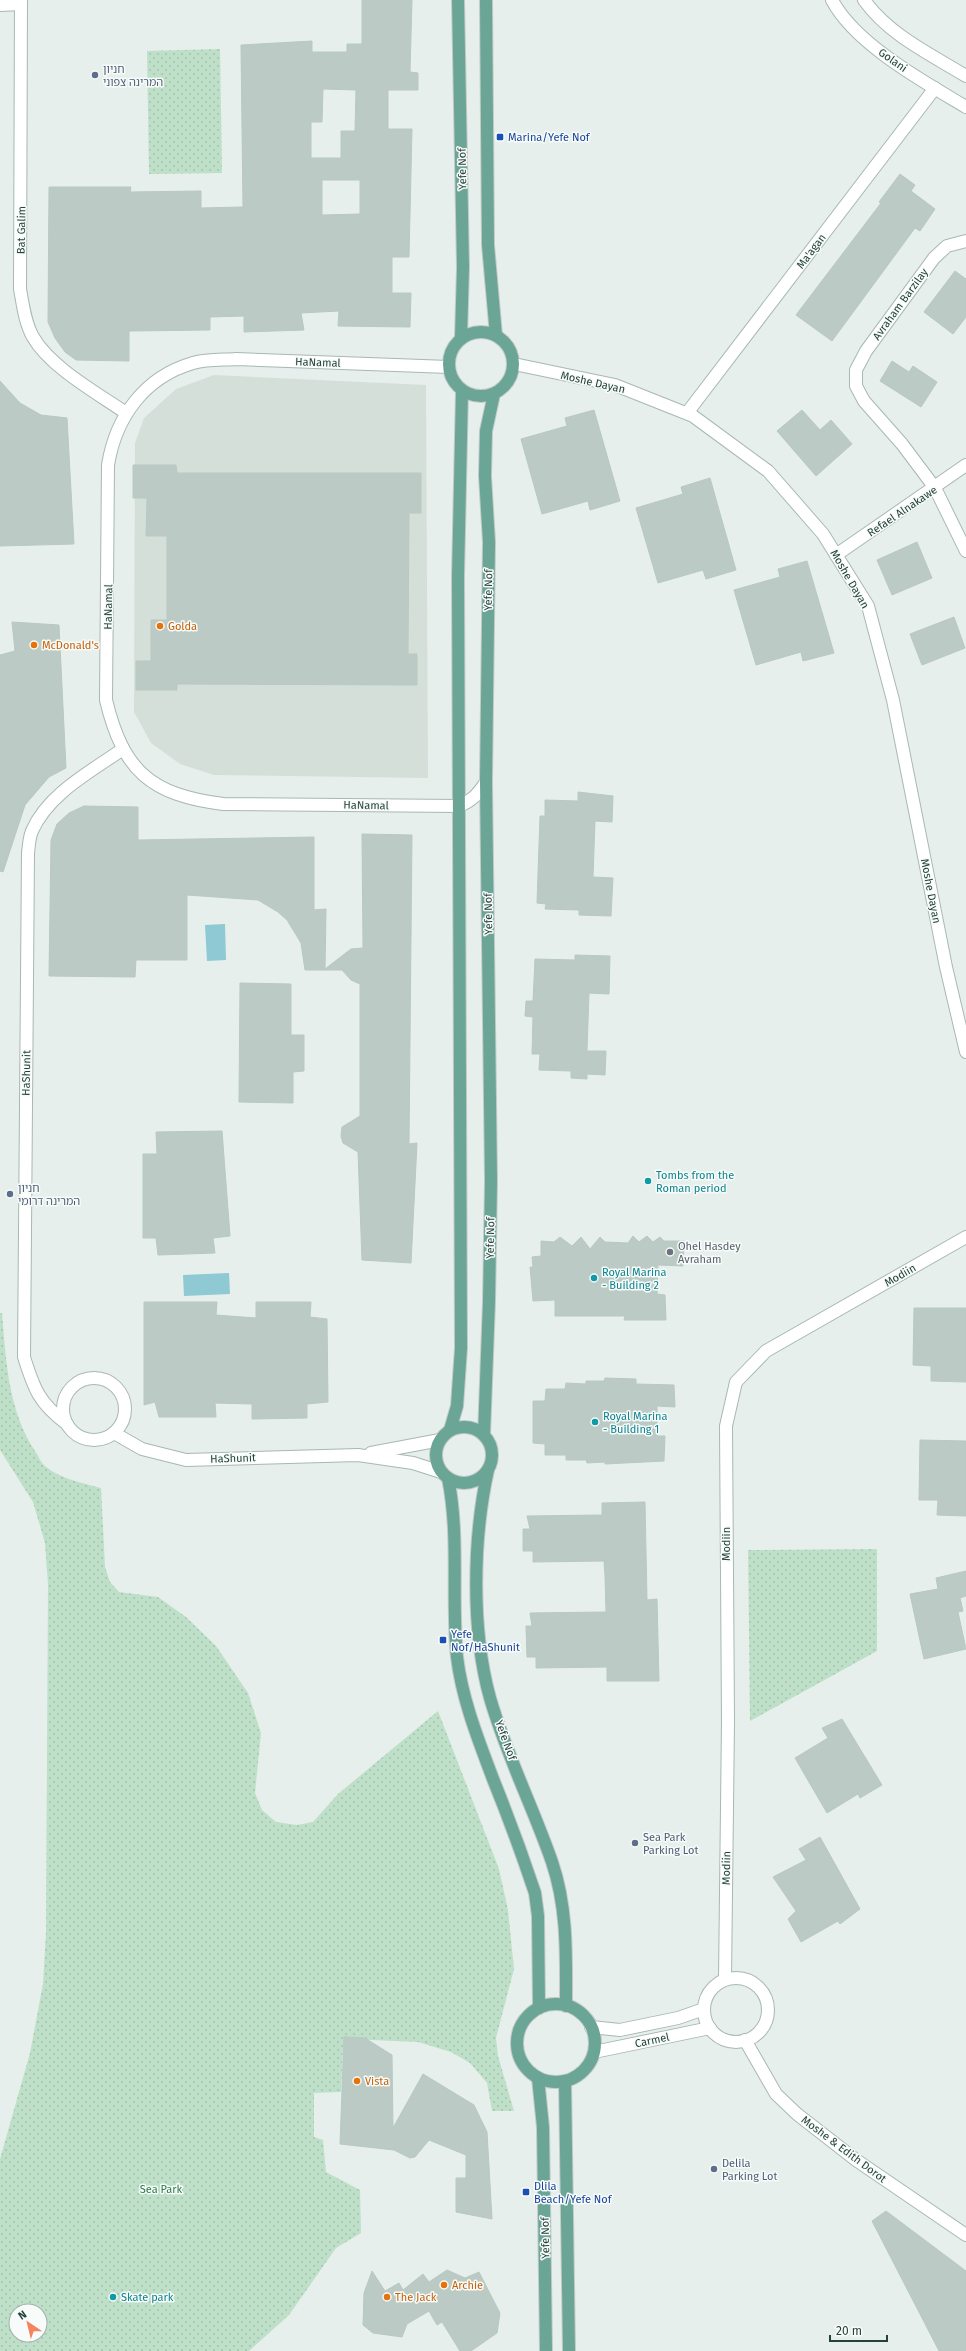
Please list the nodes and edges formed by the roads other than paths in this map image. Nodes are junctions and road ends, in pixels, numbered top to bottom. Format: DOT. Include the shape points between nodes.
graph roads {
  1 [pos="458,0"];
  2 [pos="486,0"];
  3 [pos="832,0"];
  4 [pos="864,0"];
  5 [pos="21,2"];
  6 [pos="0,5"];
  7 [pos="966,76"];
  8 [pos="935,88"];
  9 [pos="966,107"];
  10 [pos="966,241"];
  11 [pos="496,335"];
  12 [pos="462,338"];
  13 [pos="514,364"];
  14 [pos="449,367"];
  15 [pos="462,391"];
  16 [pos="494,394"];
  17 [pos="126,413"];
  18 [pos="687,413"];
  19 [pos="966,465"];
  20 [pos="935,488"];
  21 [pos="966,551"];
  22 [pos="836,555"];
  23 [pos="122,749"];
  24 [pos="486,782"];
  25 [pos="459,806"];
  26 [pos="966,1052"];
  27 [pos="966,1237"];
  28 [pos="66,1424"];
  29 [pos="450,1430"];
  30 [pos="114,1433"];
  31 [pos="484,1434"];
  32 [pos="440,1440"];
  33 [pos="358,1455"];
  34 [pos="488,1470"];
  35 [pos="444,1475"];
  36 [pos="725,1980"];
  37 [pos="566,2006"];
  38 [pos="539,2008"];
  39 [pos="704,2009"];
  40 [pos="591,2027"];
  41 [pos="710,2028"];
  42 [pos="745,2040"];
  43 [pos="594,2052"];
  44 [pos="538,2078"];
  45 [pos="565,2081"];
  46 [pos="966,2235"];
  47 [pos="546,2351"];
  48 [pos="569,2351"];
  1 -- 12 [label="main road, Yefe Nof"];
  2 -- 11 [label="main road" via="488,245"];
  3 -- 8 [label="street, Golani" via="866,40"];
  4 -- 7 [label="street" via="875,15 902,38"];
  5 -- 6 [label="street"];
  5 -- 17 [label="street, Bat Galim" via="20,289 25,316 33,336 56,363"];
  8 -- 9 [label="street, Golani"];
  8 -- 18 [label="street, Ma'agan"];
  10 -- 20 [label="street, Avraham Barzilay" via="947,246 934,258 866,351 856,370 856,386 864,401 902,444"];
  11 -- 12 [label="main road" via="478,332"];
  11 -- 13 [label="main road" via="509,347"];
  12 -- 14 [label="main road" via="451,351"];
  13 -- 16 [label="main road" via="508,382"];
  13 -- 18 [label="street, Moshe Dayan" via="615,385"];
  14 -- 15 [label="main road" via="451,376"];
  14 -- 17 [label="street, HaNamal" via="212,360 176,369 157,380 141,394"];
  15 -- 16 [label="main road" via="477,397"];
  15 -- 25 [label="main road" via="458,576"];
  16 -- 24 [label="main road, Yefe Nof" via="486,431 485,476 489,542"];
  17 -- 23 [label="street, HaNamal" via="112,446 108,477 106,700"];
  18 -- 22 [label="street, Moshe Dayan" via="768,471 823,534"];
  19 -- 20 [label="street, Refael Alnakawe"];
  20 -- 21 [label="street"];
  20 -- 22 [label="street, Refael Alnakawe"];
  22 -- 26 [label="street, Moshe Dayan" via="868,606 892,700 946,967"];
  23 -- 25 [label="street, HaNamal" via="154,784 173,794 193,800 223,804"];
  23 -- 28 [label="street, HaShunit" via="64,791 45,809 32,832 28,853 24,1350 33,1384 48,1410"];
  24 -- 25 [label="street" via="473,799"];
  24 -- 31 [label="main road, Yefe Nof" via="491,1181 490,1302"];
  25 -- 29 [label="main road" via="461,1348 457,1406"];
  27 -- 36 [label="street, Modiin" via="766,1351 736,1382 726,1426 728,1721"];
  28 -- 30 [label="street, HaShunit" via="72,1431 88,1440 102,1439"];
  28 -- 30 [label="street" via="62,1406 69,1390 86,1378 96,1377 116,1386 124,1399 125,1415"];
  29 -- 31 [label="main road" via="468,1427"];
  29 -- 32 [label="main road"];
  30 -- 33 [label="street, HaShunit" via="142,1449 186,1460"];
  31 -- 34 [label="main road" via="492,1451 492,1461"];
  32 -- 33 [label="street, HaShunit"];
  32 -- 35 [label="main road" via="435,1454"];
  33 -- 35 [label="street, HaShunit" via="413,1463"];
  34 -- 35 [label="main road" via="482,1477 465,1483"];
  34 -- 37 [label="main road, Yefe Nof" via="481,1504 478,1542 478,1626 483,1667 490,1698 552,1862 559,1889 565,1923"];
  35 -- 38 [label="main road" via="452,1502 457,1656 460,1676 467,1706 535,1893 538,1916"];
  36 -- 39 [label="street" via="718,1983 708,1994"];
  36 -- 42 [label="street" via="736,1978 752,1982 764,1993 767,2002 766,2022 754,2036"];
  37 -- 38 [label="main road" via="548,2005"];
  37 -- 40 [label="main road" via="580,2014"];
  38 -- 44 [label="main road" via="521,2025 517,2046 528,2071"];
  39 -- 40 [label="street, Carmel" via="678,2018 620,2030"];
  39 -- 41 [label="street"];
  40 -- 43 [label="main road"];
  41 -- 42 [label="street" via="726,2040"];
  41 -- 43 [label="street, Carmel"];
  42 -- 46 [label="street, Moshe & Edith Dorot" via="776,2094 797,2114 856,2160"];
  43 -- 45 [label="main road" via="584,2069"];
  44 -- 45 [label="main road"];
  44 -- 47 [label="main road, Yefe Nof" via="543,2127"];
  45 -- 48 [label="main road, Yefe Nof"];
}
